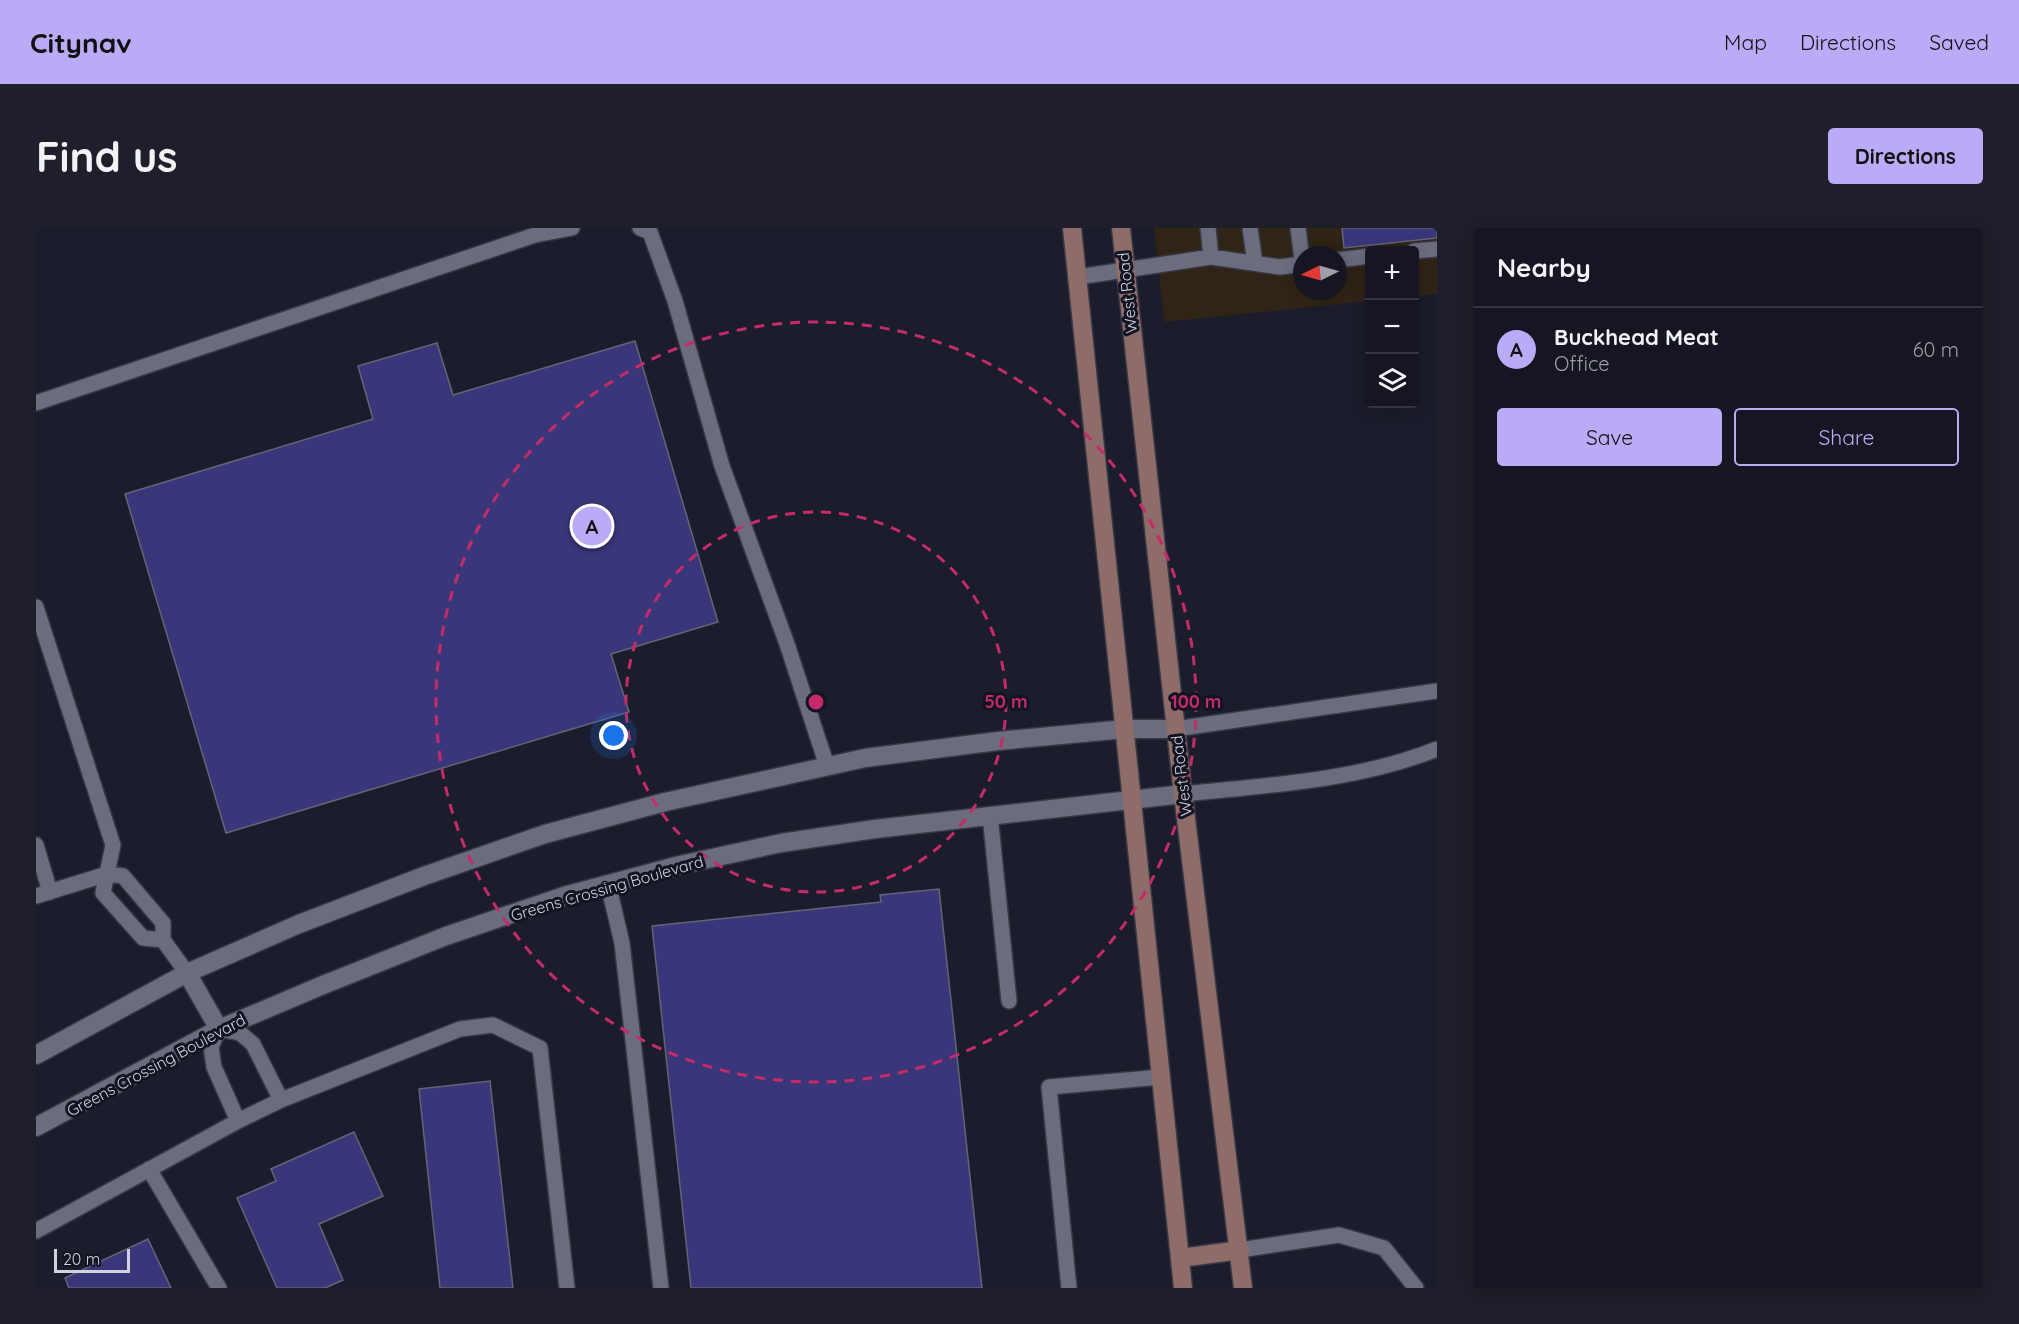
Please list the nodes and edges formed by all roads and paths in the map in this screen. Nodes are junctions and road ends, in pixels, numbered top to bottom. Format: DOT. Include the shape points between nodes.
graph roads {
  1 [pos="572,228"];
  2 [pos="1072,228"];
  3 [pos="1120,228"];
  4 [pos="1208,228"];
  5 [pos="1250,228"];
  6 [pos="1298,228"];
  7 [pos="648,229"];
  8 [pos="1300,246"];
  9 [pos="1437,249"];
  10 [pos="1419,251"];
  11 [pos="1365,257"];
  12 [pos="1211,258"];
  13 [pos="1347,259"];
  14 [pos="1255,263"];
  15 [pos="1293,264"];
  16 [pos="1125,269"];
  17 [pos="1078,277"];
  18 [pos="36,403"];
  19 [pos="36,607"];
  20 [pos="1437,692"];
  21 [pos="1125,729"];
  22 [pos="1175,729"];
  23 [pos="1437,749"];
  24 [pos="828,766"];
  25 [pos="1183,794"];
  26 [pos="1132,799"];
  27 [pos="990,815"];
  28 [pos="36,845"];
  29 [pos="107,874"];
  30 [pos="608,884"];
  31 [pos="43,894"];
  32 [pos="163,940"];
  33 [pos="187,973"];
  34 [pos="1009,1001"];
  35 [pos="219,1029"];
  36 [pos="36,1055"];
  37 [pos="1161,1077"];
  38 [pos="281,1100"];
  39 [pos="238,1121"];
  40 [pos="36,1127"];
  41 [pos="149,1169"];
  42 [pos="36,1231"];
  43 [pos="1240,1250"];
  44 [pos="1181,1258"];
  45 [pos="219,1288"];
  46 [pos="567,1288"];
  47 [pos="661,1288"];
  48 [pos="1069,1288"];
  49 [pos="1183,1288"];
  50 [pos="1243,1288"];
  51 [pos="1416,1288"];
  1 -- 18 [label="lane" via="535,235"];
  2 -- 17 [label="main road"];
  3 -- 16 [label="main road, West Road"];
  4 -- 12 [label="lane"];
  5 -- 14 [label="lane"];
  6 -- 8 [label="lane"];
  7 -- 24 [label="lane" via="675,301 722,466"];
  9 -- 10 [label="lane"];
  11 -- 13 [label="lane"];
  12 -- 14 [label="lane"];
  12 -- 16 [label="lane"];
  14 -- 15 [label="lane" via="1280,267"];
  16 -- 17 [label="lane"];
  16 -- 22 [label="main road, West Road"];
  17 -- 21 [label="main road"];
  19 -- 29 [label="lane" via="113,845"];
  20 -- 22 [label="lane"];
  21 -- 22 [label="street"];
  21 -- 24 [label="street" via="976,744"];
  21 -- 26 [label="main road"];
  22 -- 25 [label="main road, West Road"];
  23 -- 25 [label="lane" via="1409,760 1337,777"];
  24 -- 33 [label="street" via="665,802 545,834 299,924"];
  25 -- 26 [label="street, Greens Crossing Boulevard"];
  25 -- 43 [label="main road, West Road"];
  26 -- 27 [label="street, Greens Crossing Boulevard"];
  26 -- 37 [label="main road"];
  27 -- 30 [label="street, Greens Crossing Boulevard" via="781,843"];
  27 -- 34 [label="lane"];
  28 -- 31 [label="lane"];
  29 -- 31 [label="lane"];
  29 -- 32 [label="lane" via="123,876 163,923"];
  29 -- 32 [label="lane" via="103,893 143,938"];
  30 -- 35 [label="street, Greens Crossing Boulevard" via="446,936"];
  30 -- 47 [label="lane" via="622,943"];
  32 -- 33 [label="lane"];
  33 -- 35 [label="street"];
  33 -- 36 [label="street"];
  35 -- 38 [label="lane" via="240,1033 253,1044"];
  35 -- 39 [label="lane" via="211,1047 214,1067"];
  35 -- 40 [label="street, Greens Crossing Boulevard"];
  37 -- 44 [label="main road"];
  37 -- 48 [label="lane" via="1049,1087"];
  38 -- 39 [label="lane"];
  38 -- 46 [label="lane" via="460,1029 494,1025 540,1048"];
  39 -- 41 [label="lane"];
  41 -- 42 [label="lane"];
  41 -- 45 [label="lane"];
  43 -- 44 [label="main road"];
  43 -- 50 [label="main road, West Road"];
  43 -- 51 [label="lane" via="1339,1235 1384,1248"];
  44 -- 49 [label="main road"];
}
